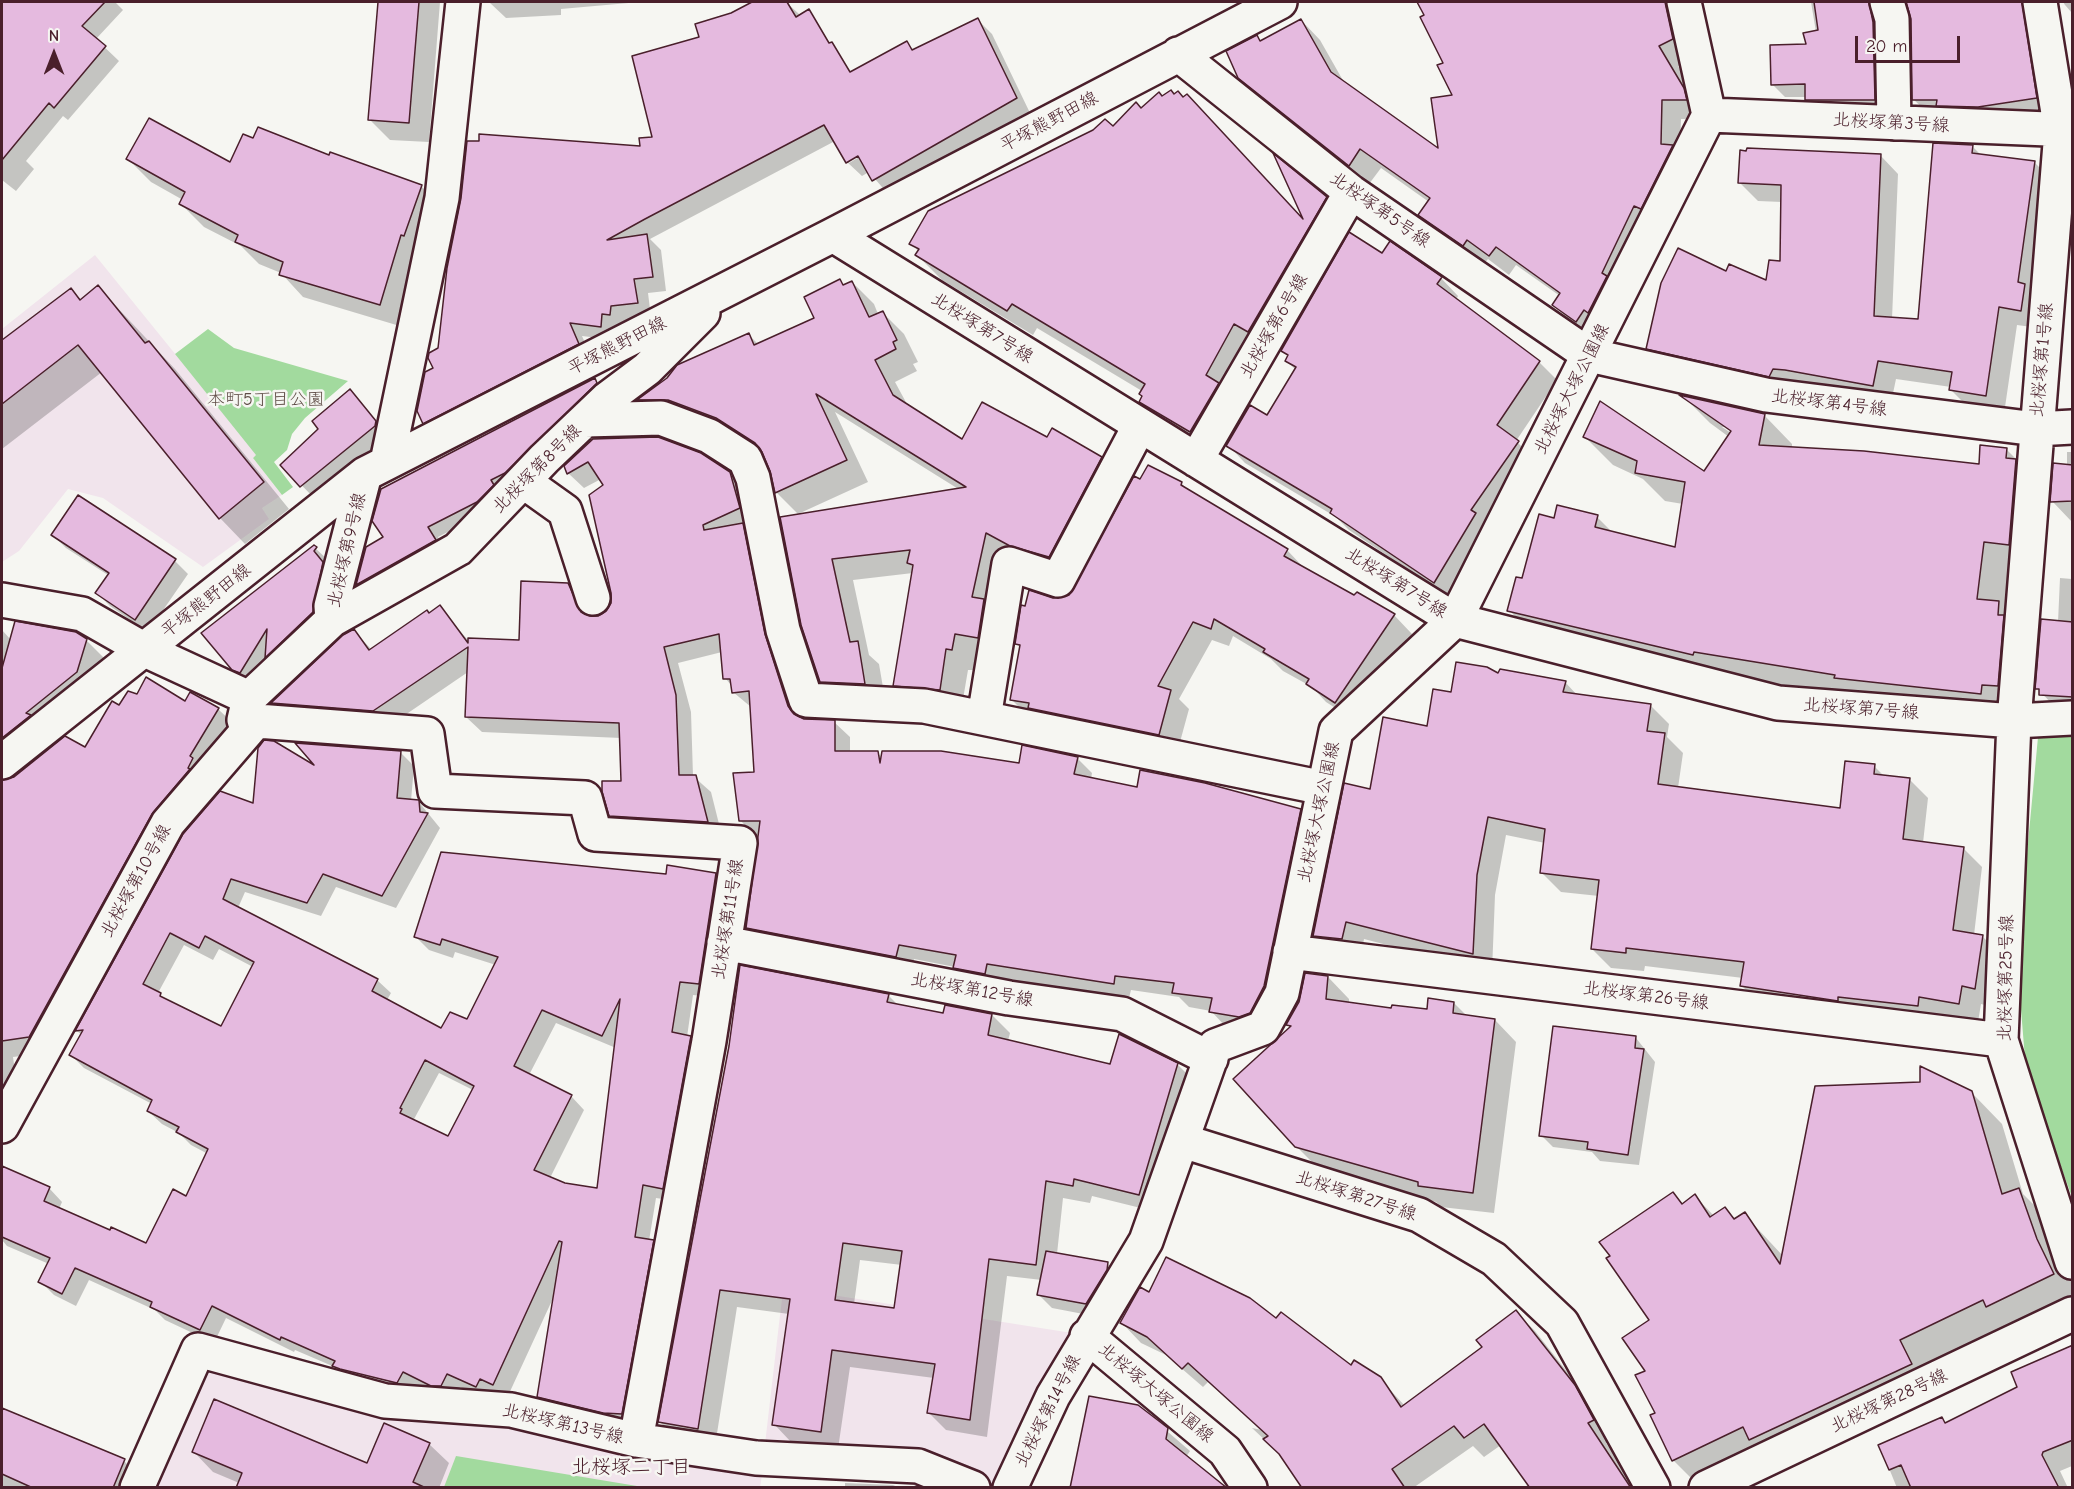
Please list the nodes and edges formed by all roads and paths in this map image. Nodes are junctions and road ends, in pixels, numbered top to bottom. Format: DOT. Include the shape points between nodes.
graph roads {
  1 [pos="463,2"];
  2 [pos="1280,2"];
  3 [pos="1684,2"];
  4 [pos="1887,2"];
  5 [pos="2040,2"];
  6 [pos="1178,54"];
  7 [pos="1709,115"];
  8 [pos="1894,123"];
  9 [pos="2067,130"];
  10 [pos="1351,192"];
  11 [pos="833,236"];
  12 [pos="723,292"];
  13 [pos="1589,355"];
  14 [pos="585,420"];
  15 [pos="1140,425"];
  16 [pos="2073,427"];
  17 [pos="2036,429"];
  18 [pos="1196,460"];
  19 [pos="376,468"];
  20 [pos="523,481"];
  21 [pos="593,598"];
  22 [pos="2,600"];
  23 [pos="332,620"];
  24 [pos="1455,620"];
  25 [pos="145,650"];
  26 [pos="253,709"];
  27 [pos="984,718"];
  28 [pos="2073,718"];
  29 [pos="2014,721"];
  30 [pos="2,762"];
  31 [pos="1324,788"];
  32 [pos="724,943"];
  33 [pos="1290,952"];
  34 [pos="2001,1040"];
  35 [pos="1211,1059"];
  36 [pos="2,1126"];
  37 [pos="1183,1141"];
  38 [pos="2073,1262"];
  39 [pos="2073,1314"];
  40 [pos="1087,1336"];
  41 [pos="636,1440"];
  42 [pos="137,1488"];
  43 [pos="973,1488"];
  44 [pos="1010,1488"];
  45 [pos="1250,1488"];
  46 [pos="1653,1488"];
  47 [pos="1706,1488"];
  1 -- 19 [label="street, 北桜塚第9号線" via="442,198"];
  2 -- 6 [label="street, 平塚熊野田線"];
  3 -- 7 [label="street"];
  4 -- 8 [label="street" via="1892,19"];
  5 -- 9 [label="street, 北桜塚第1号線"];
  6 -- 10 [label="street, 北桜塚第5号線"];
  6 -- 11 [label="street, 平塚熊野田線"];
  7 -- 8 [label="street, 北桜塚第3号線"];
  7 -- 13 [label="street, 北桜塚大塚公園線"];
  8 -- 9 [label="street, 北桜塚第3号線"];
  9 -- 17 [label="street, 北桜塚第1号線"];
  10 -- 13 [label="street, 北桜塚第5号線"];
  10 -- 18 [label="street, 北桜塚第6号線"];
  11 -- 12 [label="street, 平塚熊野田線"];
  11 -- 15 [label="street, 北桜塚第7号線"];
  12 -- 14 [label="street, 北桜塚第8号線" via="647,369"];
  12 -- 19 [label="street, 平塚熊野田線"];
  13 -- 17 [label="street, 北桜塚第4号線" via="1766,395"];
  13 -- 24 [label="street, 北桜塚大塚公園線"];
  14 -- 20 [label="street, 北桜塚第8号線"];
  14 -- 27 [label="street" via="661,418 709,436 745,459 753,478 783,630 806,700 924,706"];
  15 -- 18 [label="street, 北桜塚第7号線"];
  15 -- 27 [label="street" via="1058,580 1009,564"];
  16 -- 17 [label="street, 北桜塚第4号線"];
  17 -- 29 [label="street, 北桜塚第1号線"];
  18 -- 24 [label="street, 北桜塚第7号線"];
  19 -- 23 [label="street, 北桜塚第9号線" via="331,606"];
  19 -- 25 [label="street, 平塚熊野田線"];
  20 -- 21 [label="street" via="565,511"];
  20 -- 23 [label="street, 北桜塚第8号線" via="458,549"];
  22 -- 25 [label="street" via="82,614"];
  23 -- 26 [label="street, 北桜塚第9号線"];
  24 -- 29 [label="street, 北桜塚第7号線" via="1778,703"];
  24 -- 31 [label="street, 北桜塚大塚公園線" via="1336,731"];
  25 -- 26 [label="street"];
  25 -- 30 [label="street, 平塚熊野田線"];
  26 -- 32 [label="street, 北桜塚第11号線" via="427,734 435,791 585,798 595,834 740,843"];
  26 -- 36 [label="street, 北桜塚第10号線" via="168,822"];
  27 -- 31 [label="street"];
  28 -- 29 [label="street, 北桜塚第7号線"];
  29 -- 34 [label="street, 北桜塚第25号線"];
  31 -- 33 [label="street, 北桜塚大塚公園線"];
  32 -- 35 [label="street, 北桜塚第12号線" via="1009,998 1122,1014"];
  32 -- 41 [label="street, 北桜塚第11号線"];
  33 -- 34 [label="street, 北桜塚第26号線"];
  33 -- 35 [label="street, 北桜塚大塚公園線" via="1282,993 1263,1028 1215,1046"];
  34 -- 38 [label="street, 北桜塚第25号線"];
  35 -- 37 [label="street, 北桜塚大塚公園線"];
  37 -- 40 [label="street, 北桜塚大塚公園線" via="1146,1241"];
  37 -- 46 [label="street, 北桜塚第27号線" via="1419,1215 1494,1259 1562,1323"];
  39 -- 47 [label="street, 北桜塚第28号線"];
  40 -- 44 [label="street, 北桜塚第14号線" via="1053,1396"];
  40 -- 45 [label="street, 北桜塚大塚公園線" via="1225,1451"];
  41 -- 42 [label="street, 北桜塚第13号線" via="511,1410 385,1401 198,1350"];
  41 -- 43 [label="street, 北桜塚第13号線" via="756,1458 918,1466"];
}
